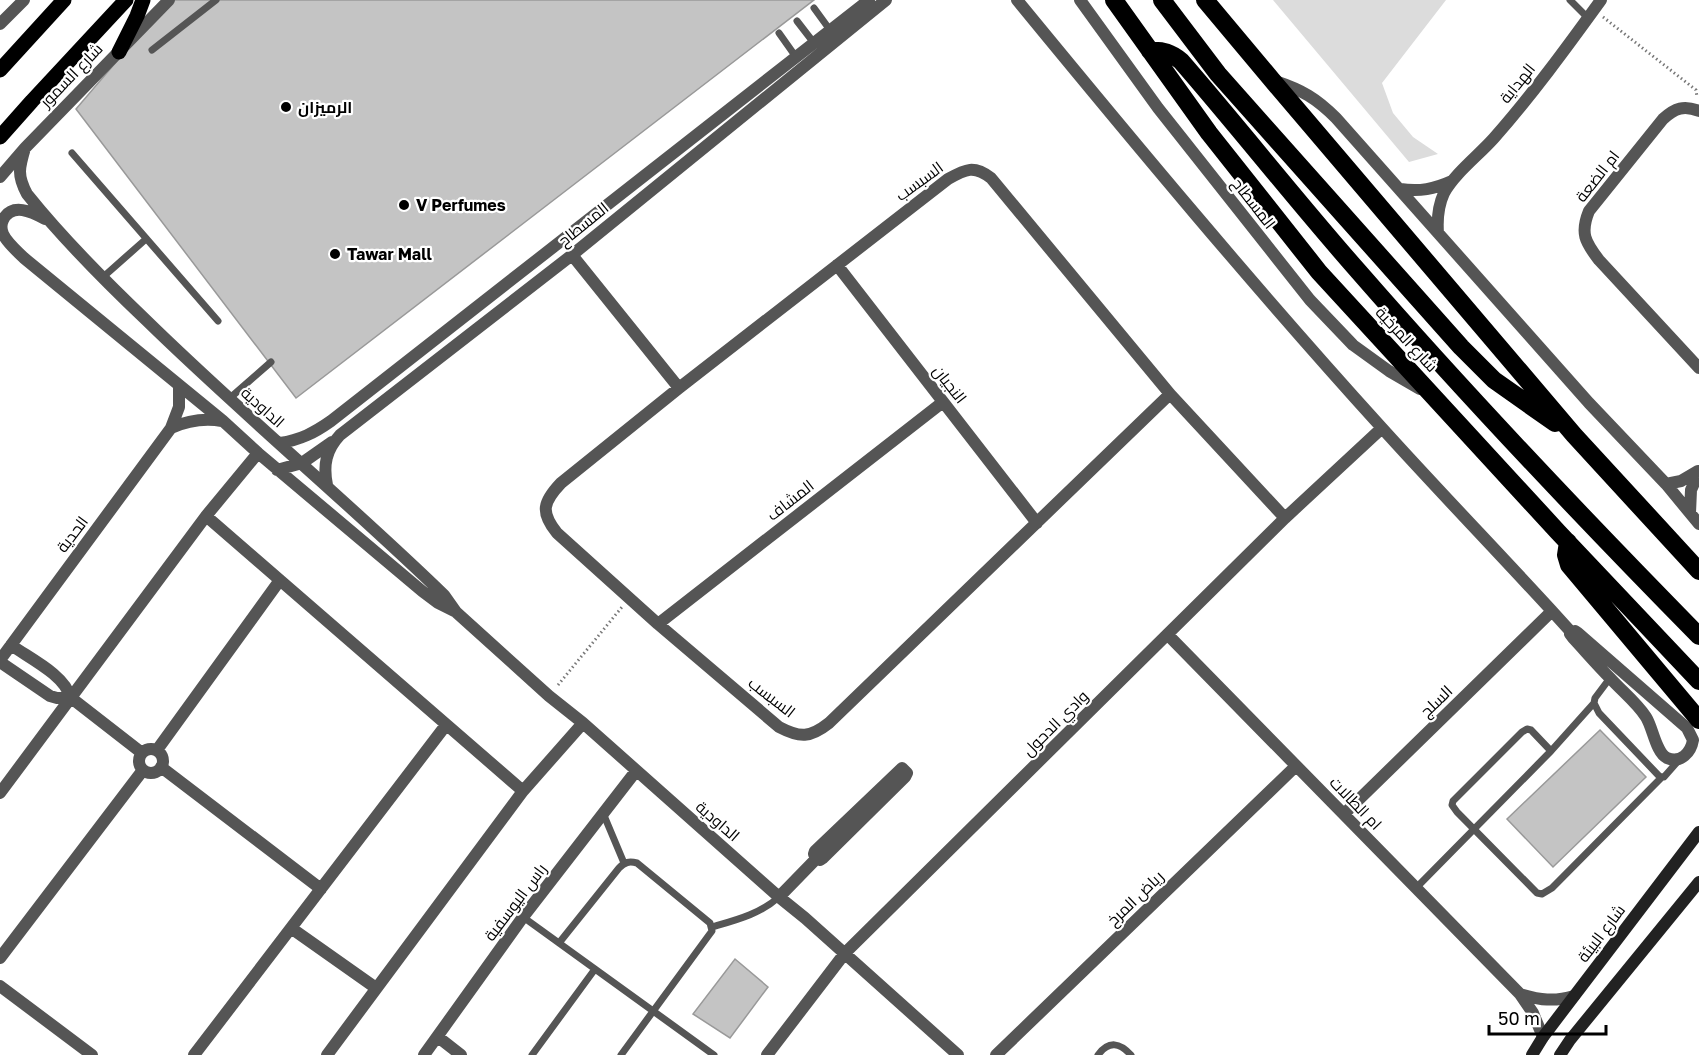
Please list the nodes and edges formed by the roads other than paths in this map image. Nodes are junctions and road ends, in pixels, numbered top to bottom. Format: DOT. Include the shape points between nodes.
graph roads {
  1 [pos="24,0"];
  2 [pos="64,0"];
  3 [pos="126,0"];
  4 [pos="143,0"];
  5 [pos="169,0"];
  6 [pos="216,0"];
  7 [pos="869,0"];
  8 [pos="886,0"];
  9 [pos="1017,0"];
  10 [pos="1080,0"];
  11 [pos="1114,0"];
  12 [pos="1162,0"];
  13 [pos="1205,0"];
  14 [pos="1570,0"];
  15 [pos="814,8"];
  16 [pos="1594,9"];
  17 [pos="797,21"];
  18 [pos="0,24"];
  19 [pos="830,30"];
  20 [pos="778,33"];
  21 [pos="814,43"];
  22 [pos="152,50"];
  23 [pos="1150,51"];
  24 [pos="118,52"];
  25 [pos="796,57"];
  26 [pos="0,70"];
  27 [pos="1272,80"];
  28 [pos="1699,111"];
  29 [pos="0,137"];
  30 [pos="25,148"];
  31 [pos="72,153"];
  32 [pos="0,177"];
  33 [pos="1453,181"];
  34 [pos="1400,189"];
  35 [pos="52,223"];
  36 [pos="1438,233"];
  37 [pos="146,238"];
  38 [pos="0,246"];
  39 [pos="572,255"];
  40 [pos="24,258"];
  41 [pos="837,265"];
  42 [pos="102,278"];
  43 [pos="218,321"];
  44 [pos="271,362"];
  45 [pos="1699,368"];
  46 [pos="179,385"];
  47 [pos="679,388"];
  48 [pos="1170,394"];
  49 [pos="1432,395"];
  50 [pos="230,399"];
  51 [pos="943,402"];
  52 [pos="223,422"];
  53 [pos="171,428"];
  54 [pos="1382,428"];
  55 [pos="1574,435"];
  56 [pos="333,442"];
  57 [pos="280,443"];
  58 [pos="258,453"];
  59 [pos="302,463"];
  60 [pos="277,470"];
  61 [pos="1699,471"];
  62 [pos="1666,484"];
  63 [pos="327,485"];
  64 [pos="1690,513"];
  65 [pos="206,516"];
  66 [pos="1285,518"];
  67 [pos="1037,523"];
  68 [pos="1699,524"];
  69 [pos="1568,542"];
  70 [pos="1699,571"];
  71 [pos="280,580"];
  72 [pos="1552,611"];
  73 [pos="456,612"];
  74 [pos="658,624"];
  75 [pos="1571,632"];
  76 [pos="1168,635"];
  77 [pos="1699,636"];
  78 [pos="10,645"];
  79 [pos="0,661"];
  80 [pos="1610,678"];
  81 [pos="1699,681"];
  82 [pos="70,697"];
  83 [pos="1594,703"];
  84 [pos="1699,720"];
  85 [pos="582,723"];
  86 [pos="446,724"];
  87 [pos="157,750"];
  88 [pos="1551,751"];
  89 [pos="142,753"];
  90 [pos="1681,758"];
  91 [pos="1296,766"];
  92 [pos="161,767"];
  93 [pos="143,770"];
  94 [pos="636,771"];
  95 [pos="1662,777"];
  96 [pos="523,791"];
  97 [pos="0,793"];
  98 [pos="603,813"];
  99 [pos="1344,814"];
  100 [pos="858,816"];
  101 [pos="1474,829"];
  102 [pos="1699,832"];
  103 [pos="624,863"];
  104 [pos="1699,882"];
  105 [pos="1416,888"];
  106 [pos="321,889"];
  107 [pos="779,897"];
  108 [pos="523,917"];
  109 [pos="712,927"];
  110 [pos="291,928"];
  111 [pos="559,943"];
  112 [pos="845,953"];
  113 [pos="0,958"];
  114 [pos="595,969"];
  115 [pos="0,986"];
  116 [pos="376,988"];
  117 [pos="1520,994"];
  118 [pos="1574,996"];
  119 [pos="653,1011"];
  120 [pos="438,1037"];
  121 [pos="1543,1037"];
  122 [pos="92,1055"];
  123 [pos="194,1055"];
  124 [pos="327,1055"];
  125 [pos="424,1055"];
  126 [pos="461,1055"];
  127 [pos="532,1055"];
  128 [pos="621,1055"];
  129 [pos="714,1055"];
  130 [pos="766,1055"];
  131 [pos="958,1055"];
  132 [pos="996,1055"];
  133 [pos="1098,1055"];
  134 [pos="1131,1055"];
  135 [pos="1532,1055"];
  136 [pos="1560,1055"];
  1 -- 18 [label="street"];
  2 -- 26 [label="main road"];
  3 -- 29 [label="main road, شارع السمور"];
  4 -- 24 [label="main road"];
  5 -- 24 [label="street, شارع السمور"];
  6 -- 22 [label="lane"];
  7 -- 19 [label="street, المسطاح"];
  8 -- 39 [label="street, المسطاح"];
  9 -- 54 [label="street" via="1134,143"];
  10 -- 49 [label="street, المسطاح" via="1158,108 1310,300 1353,345"];
  11 -- 23 [label="highway, شارع المرخية"];
  12 -- 55 [label="highway" via="1218,74 1461,347 1494,380"];
  13 -- 27 [label="highway"];
  14 -- 16 [label="lane"];
  15 -- 19 [label="lane"];
  16 -- 33 [label="street, الهداية" via="1494,138"];
  17 -- 21 [label="lane"];
  19 -- 21 [label="street, المسطاح"];
  20 -- 25 [label="lane"];
  21 -- 25 [label="street, المسطاح"];
  23 -- 49 [label="highway, شارع المرخية" via="1319,272"];
  23 -- 77 [label="highway" via="1161,50 1181,61 1411,331"];
  24 -- 30 [label="street, شارع السمور"];
  25 -- 57 [label="street, المسطاح" via="331,421 308,436"];
  27 -- 34 [label="street" via="1299,90 1322,105"];
  27 -- 55 [label="highway"];
  28 -- 45 [label="street, ام الضعة" via="1671,111 1589,211 1584,237 1599,260"];
  30 -- 32 [label="street, شارع السمور"];
  30 -- 35 [label="street, الداودية" via="19,167 20,181"];
  31 -- 37 [label="lane"];
  33 -- 34 [label="street, الهداية" via="1429,190"];
  33 -- 36 [label="street, الهداية" via="1439,205"];
  34 -- 36 [label="street"];
  35 -- 40 [label="street, الداودية" via="18,209 7,214 2,232"];
  35 -- 42 [label="street, الداودية"];
  36 -- 62 [label="street" via="1589,404"];
  37 -- 42 [label="lane"];
  37 -- 43 [label="lane"];
  38 -- 40 [label="street, الداودية"];
  39 -- 47 [label="street"];
  39 -- 56 [label="street, المسطاح"];
  40 -- 46 [label="street, الداودية"];
  41 -- 47 [label="street, السبسب"];
  41 -- 48 [label="street, السبسب" via="948,179 970,169 981,170"];
  41 -- 51 [label="street, النجيان"];
  42 -- 50 [label="street, الداودية"];
  44 -- 50 [label="lane"];
  46 -- 52 [label="street, الداودية"];
  46 -- 53 [label="street, الحدية" via="179,407"];
  47 -- 74 [label="street, السبسب" via="561,483 546,502 545,512 557,532"];
  48 -- 66 [label="street, السبسب"];
  48 -- 67 [label="street, السبسب"];
  49 -- 69 [label="highway, شارع المرخية"];
  50 -- 57 [label="street, الداودية"];
  51 -- 67 [label="street, النجيان"];
  51 -- 74 [label="street, المشاف"];
  52 -- 53 [label="street" via="197,420"];
  52 -- 58 [label="street, الداودية"];
  53 -- 78 [label="street, الحدية"];
  54 -- 66 [label="street, وادي الدحول"];
  54 -- 72 [label="street"];
  55 -- 70 [label="highway"];
  56 -- 59 [label="street, المسطاح"];
  56 -- 63 [label="street" via="325,462"];
  57 -- 59 [label="street, الداودية"];
  58 -- 60 [label="street, الداودية"];
  58 -- 65 [label="street"];
  59 -- 60 [label="street, المسطاح"];
  59 -- 63 [label="street, الداودية"];
  60 -- 73 [label="street, الداودية" via="422,591"];
  61 -- 62 [label="street"];
  61 -- 64 [label="street" via="1691,490"];
  62 -- 64 [label="street"];
  63 -- 73 [label="street, الداودية" via="444,595"];
  64 -- 68 [label="street"];
  65 -- 71 [label="street"];
  65 -- 82 [label="street"];
  66 -- 76 [label="street, وادي الدحول"];
  67 -- 74 [label="street, السبسب" via="818,732 792,734 779,727"];
  69 -- 81 [label="highway, شارع المرخية"];
  69 -- 84 [label="highway" via="1569,565"];
  71 -- 86 [label="street"];
  71 -- 87 [label="street"];
  72 -- 75 [label="street"];
  72 -- 99 [label="street, السلج"];
  73 -- 85 [label="street, الداودية"];
  75 -- 80 [label="street"];
  75 -- 90 [label="street" via="1578,633 1687,728 1693,745"];
  76 -- 91 [label="street, ام الطالات"];
  76 -- 112 [label="street, وادي الدحول"];
  78 -- 79 [label="street, الحدية"];
  78 -- 82 [label="street" via="62,681"];
  79 -- 82 [label="street" via="50,696"];
  80 -- 83 [label="lane"];
  80 -- 90 [label="street" via="1644,714 1660,752 1671,759"];
  82 -- 89 [label="street"];
  82 -- 97 [label="street"];
  83 -- 88 [label="lane"];
  83 -- 95 [label="lane" via="1599,713"];
  85 -- 94 [label="street, الداودية"];
  85 -- 96 [label="street"];
  86 -- 96 [label="street"];
  86 -- 106 [label="street"];
  87 -- 89 [label="street"];
  87 -- 92 [label="street" via="163,760"];
  88 -- 101 [label="lane"];
  88 -- 101 [label="lane" via="1527,729 1455,798 1452,805"];
  89 -- 93 [label="street" via="139,762"];
  90 -- 95 [label="lane"];
  91 -- 99 [label="street, ام الطالات"];
  91 -- 132 [label="street, رياض المرخ"];
  92 -- 93 [label="street" via="151,773"];
  92 -- 106 [label="street"];
  93 -- 113 [label="street"];
  94 -- 98 [label="street, راس اليوسفية"];
  94 -- 107 [label="street, الداودية"];
  95 -- 101 [label="lane" via="1542,894 1533,890"];
  96 -- 116 [label="street"];
  98 -- 103 [label="lane"];
  98 -- 108 [label="street, راس اليوسفية"];
  99 -- 105 [label="street, ام الطالات"];
  100 -- 107 [label="street" via="822,859 816,859"];
  101 -- 105 [label="lane"];
  102 -- 118 [label="street, شارع البيئة"];
  103 -- 109 [label="lane" via="637,863"];
  103 -- 111 [label="lane"];
  104 -- 136 [label="street"];
  105 -- 117 [label="street, ام الطالات"];
  106 -- 110 [label="street"];
  107 -- 109 [label="lane" via="768,907"];
  107 -- 112 [label="street, الداودية"];
  108 -- 111 [label="lane"];
  108 -- 120 [label="street, راس اليوسفية"];
  109 -- 119 [label="lane"];
  110 -- 116 [label="street"];
  110 -- 123 [label="street"];
  111 -- 114 [label="lane"];
  112 -- 130 [label="street, وادي الدحول"];
  112 -- 131 [label="street, الداودية"];
  114 -- 119 [label="lane"];
  114 -- 127 [label="lane"];
  115 -- 122 [label="street"];
  116 -- 124 [label="street"];
  117 -- 118 [label="street" via="1548,1000"];
  117 -- 121 [label="street, ام الطالات"];
  118 -- 121 [label="street, شارع البيئة"];
  119 -- 128 [label="lane"];
  119 -- 129 [label="lane"];
  120 -- 125 [label="street, راس اليوسفية"];
  120 -- 126 [label="street"];
  121 -- 135 [label="street, شارع البيئة"];
  133 -- 134 [label="lane" via="1104,1048 1118,1045"];
}
